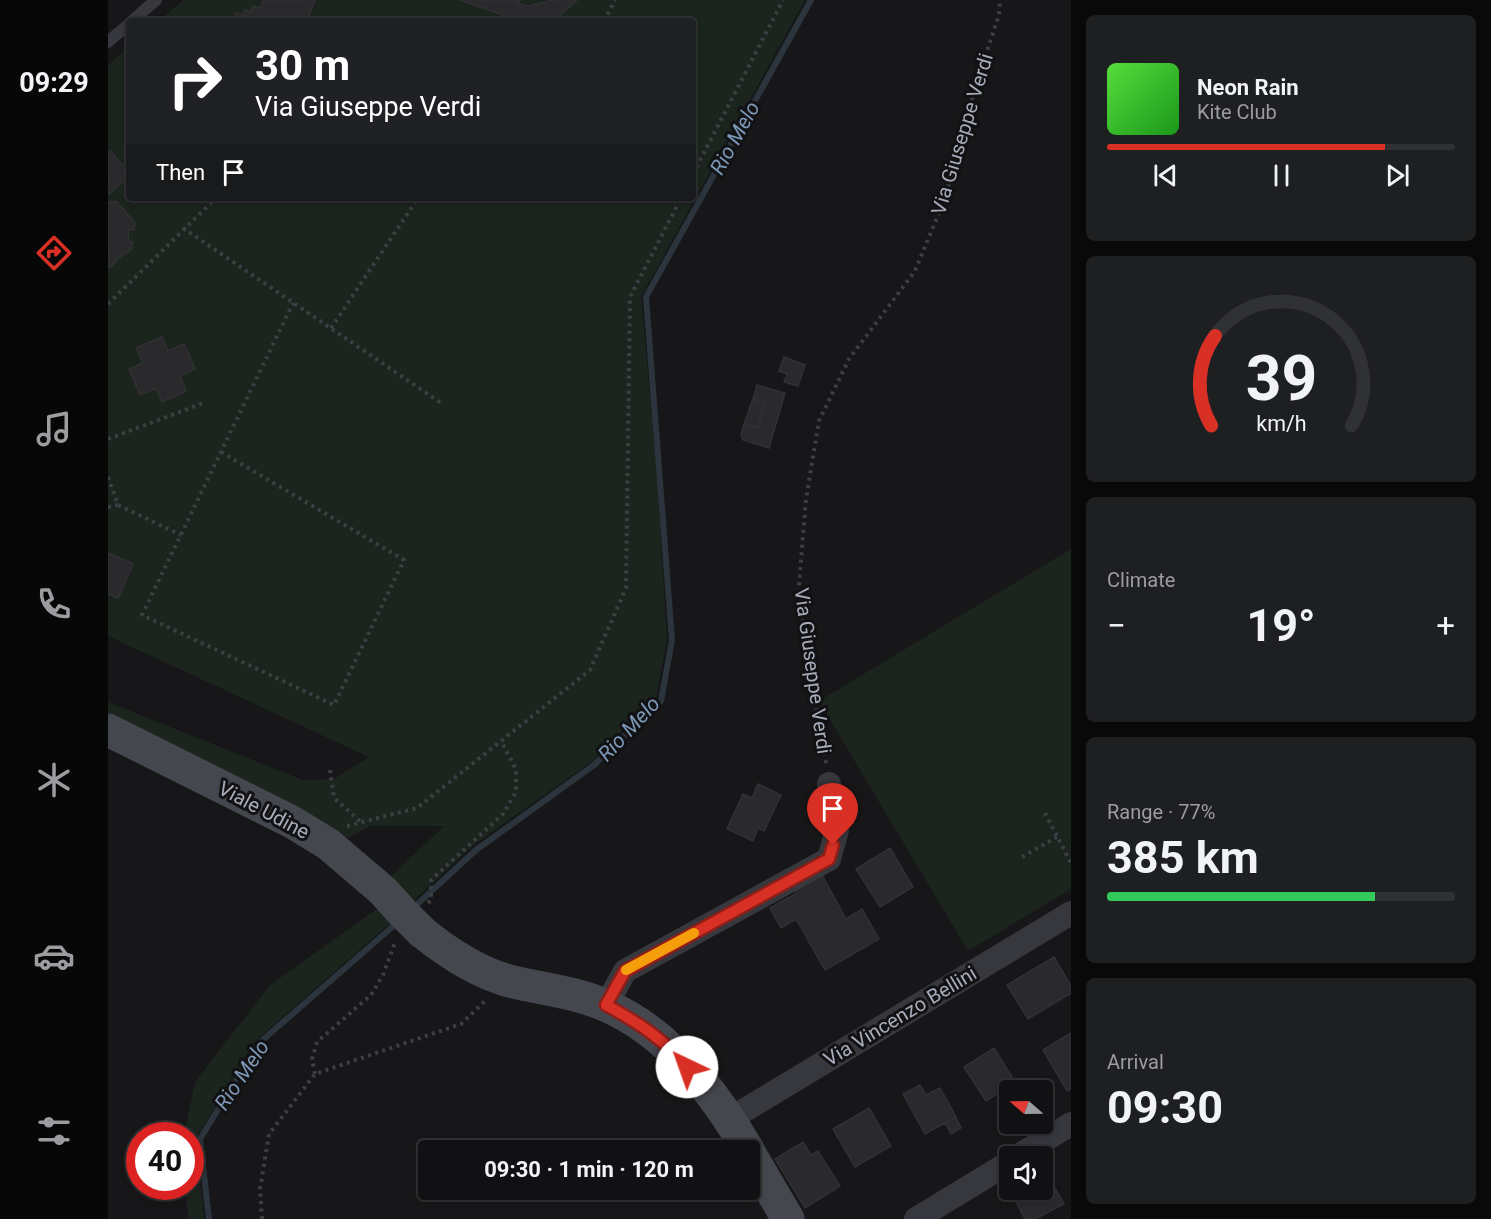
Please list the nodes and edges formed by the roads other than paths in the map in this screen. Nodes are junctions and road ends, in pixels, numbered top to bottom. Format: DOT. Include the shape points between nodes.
graph roads {
  1 [pos="156,0"];
  2 [pos="136,18"];
  3 [pos="126,26"];
  4 [pos="108,42"];
  5 [pos="108,730"];
  6 [pos="829,784"];
  7 [pos="1071,913"];
  8 [pos="606,1005"];
  9 [pos="730,1119"];
  10 [pos="1071,1124"];
  11 [pos="742,1140"];
  12 [pos="1035,1146"];
  13 [pos="999,1169"];
  14 [pos="760,1171"];
  15 [pos="788,1219"];
  16 [pos="916,1219"];
  1 -- 2 [label="lane"];
  3 -- 4 [label="lane"];
  5 -- 8 [label="street, Viale Udine" via="328,844 454,957 507,980"];
  6 -- 8 [label="street" via="837,830 829,859 625,971"];
  7 -- 9 [label="street, Via Vincenzo Bellini"];
  8 -- 9 [label="street, Viale Udine" via="641,1024 672,1049"];
  9 -- 11 [label="street, Viale Udine"];
  10 -- 12 [label="street"];
  13 -- 16 [label="street"];
  14 -- 15 [label="street, Viale Udine"];
}
